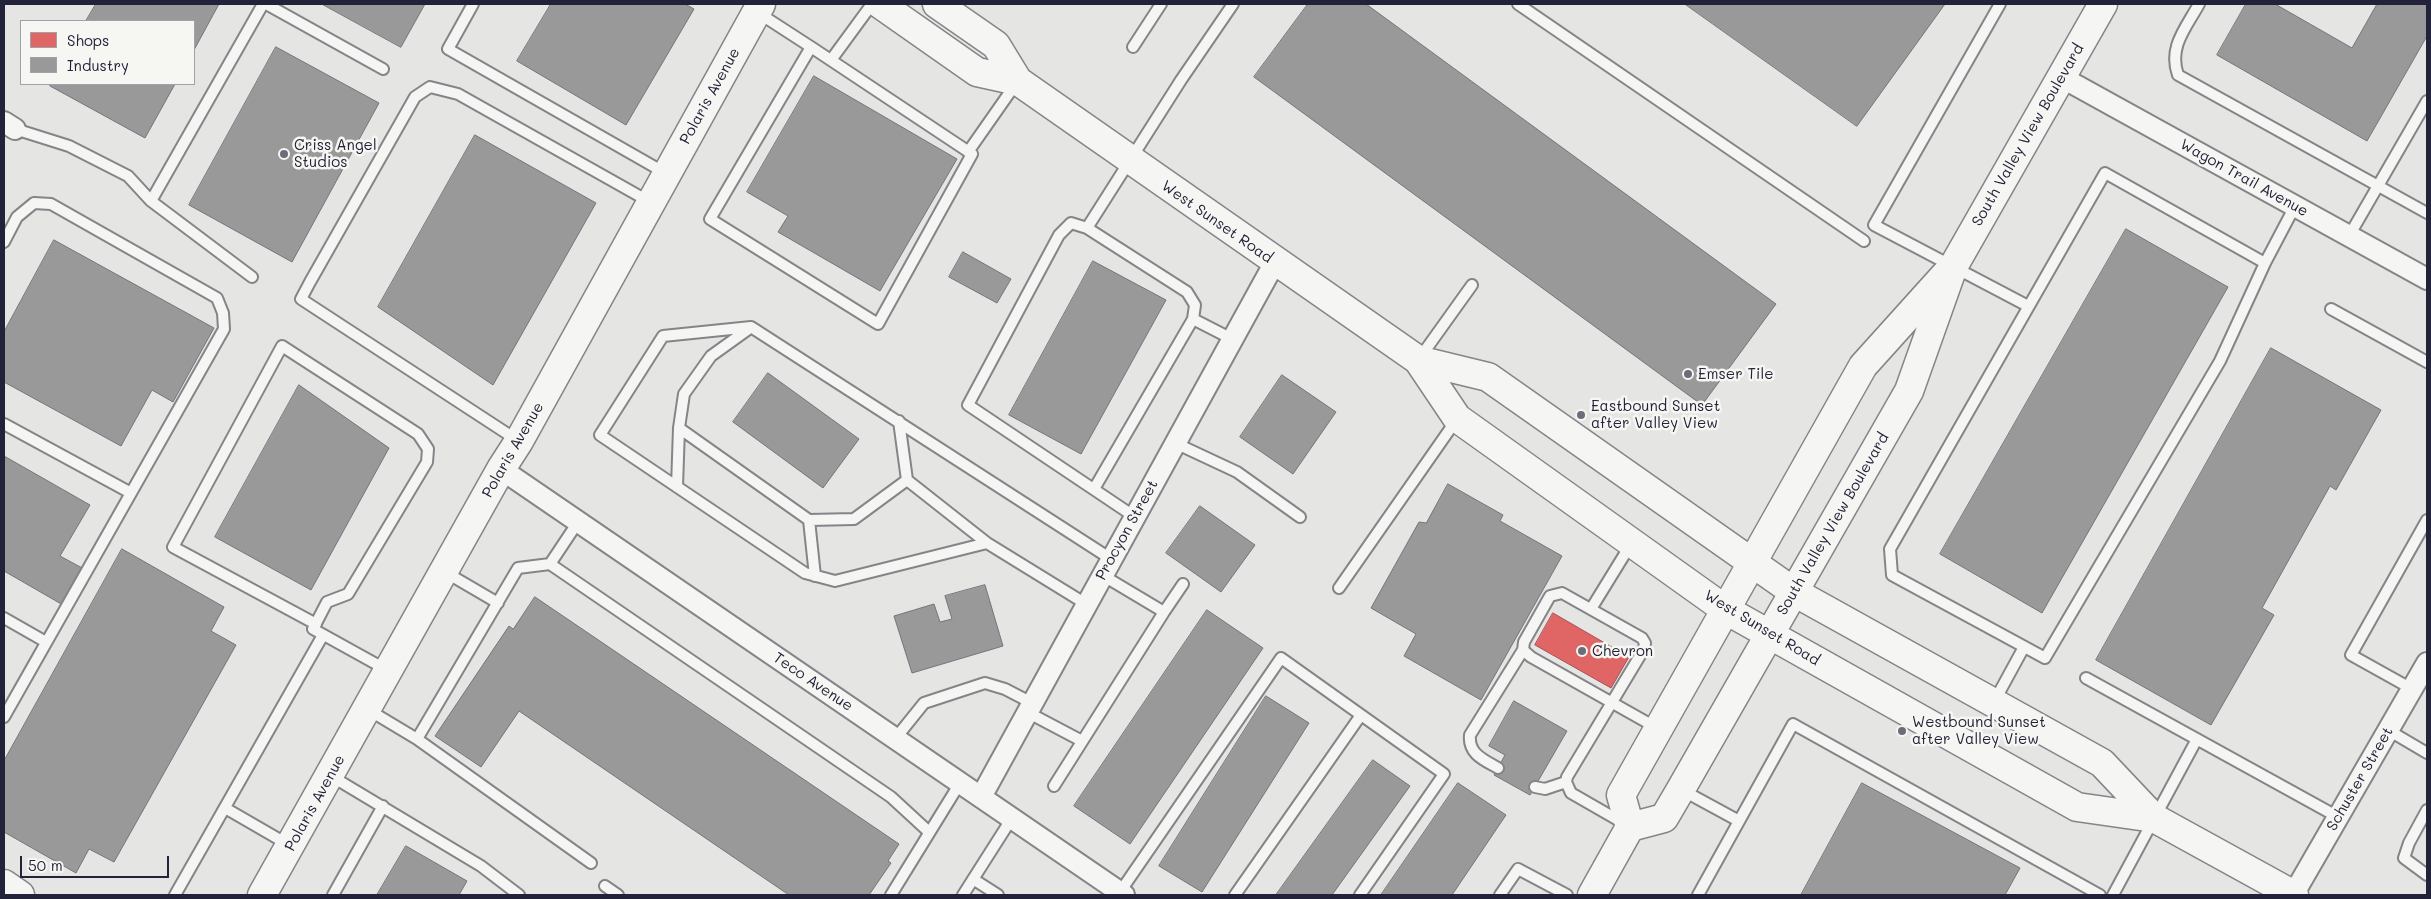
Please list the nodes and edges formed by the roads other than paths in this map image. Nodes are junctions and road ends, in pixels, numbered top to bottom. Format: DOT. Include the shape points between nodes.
graph roads {
  1 [pos="265,4"];
  2 [pos="472,4"];
  3 [pos="872,4"];
  4 [pos="880,4"];
  5 [pos="937,4"];
  6 [pos="1161,4"];
  7 [pos="1233,4"];
  8 [pos="1518,4"];
  9 [pos="2000,4"];
  10 [pos="2103,4"];
  11 [pos="2199,4"];
  12 [pos="759,8"];
  13 [pos="811,47"];
  14 [pos="1133,47"];
  15 [pos="831,60"];
  16 [pos="383,69"];
  17 [pos="2061,77"];
  18 [pos="1018,82"];
  19 [pos="2427,101"];
  20 [pos="9,126"];
  21 [pos="968,152"];
  22 [pos="1131,162"];
  23 [pos="667,174"];
  24 [pos="2379,186"];
  25 [pos="151,201"];
  26 [pos="651,202"];
  27 [pos="2295,206"];
  28 [pos="2427,213"];
  29 [pos="1087,228"];
  30 [pos="2349,236"];
  31 [pos="1864,241"];
  32 [pos="4,242"];
  33 [pos="1275,262"];
  34 [pos="2265,263"];
  35 [pos="1953,267"];
  36 [pos="252,276"];
  37 [pos="2427,280"];
  38 [pos="1472,285"];
  39 [pos="2028,306"];
  40 [pos="2331,309"];
  41 [pos="1193,319"];
  42 [pos="751,327"];
  43 [pos="1232,339"];
  44 [pos="1418,360"];
  45 [pos="2427,362"];
  46 [pos="1457,418"];
  47 [pos="899,420"];
  48 [pos="4,424"];
  49 [pos="679,428"];
  50 [pos="519,442"];
  51 [pos="1175,443"];
  52 [pos="501,470"];
  53 [pos="906,480"];
  54 [pos="677,487"];
  55 [pos="1094,489"];
  56 [pos="131,493"];
  57 [pos="1134,517"];
  58 [pos="1300,517"];
  59 [pos="809,520"];
  60 [pos="2427,520"];
  61 [pos="578,522"];
  62 [pos="1632,542"];
  63 [pos="987,543"];
  64 [pos="550,564"];
  65 [pos="1752,564"];
  66 [pos="1107,567"];
  67 [pos="444,572"];
  68 [pos="815,576"];
  69 [pos="1183,584"];
  70 [pos="1339,588"];
  71 [pos="1794,592"];
  72 [pos="498,602"];
  73 [pos="1086,604"];
  74 [pos="1592,609"];
  75 [pos="1726,610"];
  76 [pos="1164,612"];
  77 [pos="4,618"];
  78 [pos="316,624"];
  79 [pos="323,635"];
  80 [pos="1769,635"];
  81 [pos="46,642"];
  82 [pos="2024,647"];
  83 [pos="1523,650"];
  84 [pos="2427,663"];
  85 [pos="388,671"];
  86 [pos="2086,678"];
  87 [pos="2412,689"];
  88 [pos="1613,702"];
  89 [pos="1994,703"];
  90 [pos="1030,708"];
  91 [pos="367,709"];
  92 [pos="1361,715"];
  93 [pos="4,717"];
  94 [pos="1659,728"];
  95 [pos="2388,730"];
  96 [pos="418,739"];
  97 [pos="895,739"];
  98 [pos="2197,739"];
  99 [pos="1082,741"];
  100 [pos="2427,753"];
  101 [pos="1498,768"];
  102 [pos="331,776"];
  103 [pos="1566,782"];
  104 [pos="960,783"];
  105 [pos="1054,786"];
  106 [pos="1535,787"];
  107 [pos="1681,789"];
  108 [pos="981,797"];
  109 [pos="382,806"];
  110 [pos="225,808"];
  111 [pos="2427,810"];
  112 [pos="1012,818"];
  113 [pos="2154,818"];
  114 [pos="2338,818"];
  115 [pos="1739,821"];
  116 [pos="1630,827"];
  117 [pos="929,832"];
  118 [pos="290,846"];
  119 [pos="591,863"];
  120 [pos="2427,875"];
  121 [pos="973,879"];
  122 [pos="4,884"];
  123 [pos="604,886"];
  124 [pos="1122,894"];
  125 [pos="20,895"];
  126 [pos="175,895"];
  127 [pos="262,895"];
  128 [pos="333,895"];
  129 [pos="519,895"];
  130 [pos="618,895"];
  131 [pos="891,895"];
  132 [pos="963,895"];
  133 [pos="998,895"];
  134 [pos="1235,895"];
  135 [pos="1360,895"];
  136 [pos="1500,895"];
  137 [pos="1568,895"];
  138 [pos="1592,895"];
  139 [pos="1698,895"];
  140 [pos="2100,895"];
  141 [pos="2113,895"];
  142 [pos="2294,895"];
  1 -- 16 [label="lane"];
  1 -- 25 [label="lane"];
  2 -- 23 [label="lane" via="448,50"];
  3 -- 15 [label="lane"];
  4 -- 18 [label="main road, West Sunset Road" via="977,72"];
  5 -- 18 [label="main road, West Sunset Road" via="996,45"];
  6 -- 14 [label="lane"];
  7 -- 22 [label="lane"];
  8 -- 31 [label="lane"];
  9 -- 35 [label="lane" via="1874,225"];
  10 -- 17 [label="main road, South Valley View Boulevard"];
  11 -- 24 [label="lane" via="2174,50 2178,75"];
  12 -- 13 [label="lane"];
  12 -- 23 [label="main road, Polaris Avenue"];
  13 -- 15 [label="lane"];
  13 -- 21 [label="lane" via="710,220 878,324 972,154"];
  15 -- 21 [label="lane"];
  17 -- 27 [label="street, Wagon Trail Avenue"];
  17 -- 35 [label="main road, South Valley View Boulevard"];
  18 -- 21 [label="lane"];
  18 -- 22 [label="main road, West Sunset Road"];
  19 -- 24 [label="lane"];
  20 -- 25 [label="lane" via="69,146 128,176"];
  22 -- 29 [label="lane"];
  22 -- 33 [label="main road, West Sunset Road"];
  23 -- 26 [label="main road, Polaris Avenue"];
  24 -- 28 [label="lane"];
  24 -- 30 [label="lane"];
  25 -- 36 [label="lane"];
  26 -- 50 [label="main road, Polaris Avenue"];
  26 -- 50 [label="lane" via="458,94 430,87 415,97 310,282 301,299"];
  27 -- 30 [label="street, Wagon Trail Avenue"];
  27 -- 34 [label="lane"];
  29 -- 41 [label="lane" via="1187,292 1195,305"];
  29 -- 55 [label="lane" via="1071,223 1058,235 968,405"];
  30 -- 37 [label="street, Wagon Trail Avenue"];
  32 -- 56 [label="lane" via="17,217 34,203 51,204 218,298 224,329"];
  33 -- 43 [label="street, Procyon Street"];
  33 -- 44 [label="main road, West Sunset Road"];
  34 -- 39 [label="lane" via="2104,173"];
  34 -- 82 [label="lane" via="2220,361 2045,658"];
  35 -- 39 [label="lane"];
  35 -- 65 [label="main road, South Valley View Boulevard" via="1863,366"];
  35 -- 71 [label="main road, South Valley View Boulevard" via="1909,390"];
  38 -- 44 [label="lane"];
  39 -- 82 [label="lane" via="1890,549 1892,575"];
  40 -- 45 [label="lane"];
  41 -- 43 [label="lane"];
  41 -- 55 [label="lane"];
  42 -- 47 [label="lane"];
  42 -- 49 [label="lane" via="710,356 684,394"];
  42 -- 54 [label="lane" via="663,336 600,435"];
  43 -- 51 [label="street, Procyon Street"];
  44 -- 46 [label="main road, West Sunset Road"];
  44 -- 65 [label="main road, West Sunset Road" via="1488,377"];
  46 -- 62 [label="main road, West Sunset Road"];
  46 -- 70 [label="lane"];
  47 -- 53 [label="lane"];
  47 -- 66 [label="lane"];
  48 -- 56 [label="lane"];
  49 -- 54 [label="lane"];
  49 -- 59 [label="lane"];
  50 -- 52 [label="main road, Polaris Avenue"];
  51 -- 57 [label="street, Procyon Street"];
  51 -- 58 [label="lane" via="1237,472"];
  52 -- 61 [label="street, Teco Avenue"];
  52 -- 67 [label="main road, Polaris Avenue"];
  53 -- 59 [label="lane" via="854,519"];
  53 -- 63 [label="lane"];
  54 -- 68 [label="lane" via="805,574"];
  55 -- 57 [label="lane"];
  56 -- 81 [label="lane"];
  57 -- 66 [label="street, Procyon Street"];
  59 -- 68 [label="lane"];
  60 -- 87 [label="lane" via="2352,655"];
  61 -- 64 [label="lane"];
  61 -- 97 [label="street, Teco Avenue"];
  62 -- 74 [label="lane"];
  62 -- 75 [label="main road, West Sunset Road"];
  63 -- 68 [label="lane" via="835,582"];
  63 -- 73 [label="lane"];
  64 -- 72 [label="lane" via="518,568"];
  64 -- 117 [label="lane" via="891,797"];
  65 -- 71 [label="main road, West Sunset Road"];
  65 -- 75 [label="main road, South Valley View Boulevard"];
  66 -- 73 [label="street, Procyon Street"];
  66 -- 76 [label="lane"];
  67 -- 72 [label="lane"];
  67 -- 85 [label="main road, Polaris Avenue"];
  69 -- 76 [label="lane"];
  71 -- 80 [label="main road, South Valley View Boulevard"];
  71 -- 89 [label="main road, West Sunset Road"];
  72 -- 96 [label="lane"];
  73 -- 90 [label="street, Procyon Street"];
  74 -- 83 [label="lane" via="1562,593 1550,596 1524,642"];
  74 -- 88 [label="lane" via="1642,638 1645,643"];
  75 -- 80 [label="main road, West Sunset Road"];
  75 -- 94 [label="main road, South Valley View Boulevard"];
  76 -- 99 [label="lane"];
  77 -- 81 [label="lane"];
  78 -- 78 [label="lane" via="327,602 348,594 427,462 428,449 418,434 282,346 173,547"];
  78 -- 79 [label="lane" via="313,629"];
  79 -- 85 [label="lane"];
  79 -- 110 [label="lane"];
  80 -- 107 [label="main road, South Valley View Boulevard"];
  80 -- 113 [label="main road, West Sunset Road" via="2077,808"];
  81 -- 93 [label="lane"];
  82 -- 89 [label="lane"];
  83 -- 88 [label="lane"];
  83 -- 101 [label="lane" via="1470,735 1469,742 1477,756"];
  84 -- 87 [label="street, Schuster Street"];
  85 -- 91 [label="main road, Polaris Avenue"];
  86 -- 98 [label="lane"];
  87 -- 95 [label="street, Schuster Street"];
  88 -- 94 [label="lane"];
  88 -- 103 [label="lane"];
  89 -- 113 [label="main road, West Sunset Road" via="2102,763"];
  90 -- 97 [label="lane" via="1005,689 985,683 924,703"];
  90 -- 99 [label="lane"];
  90 -- 108 [label="street, Procyon Street"];
  91 -- 96 [label="lane"];
  91 -- 102 [label="main road, Polaris Avenue"];
  92 -- 124 [label="lane" via="1281,658"];
  92 -- 134 [label="lane"];
  92 -- 135 [label="lane" via="1444,774"];
  94 -- 116 [label="main road, South Valley View Boulevard" via="1621,795"];
  95 -- 100 [label="lane"];
  95 -- 114 [label="street, Schuster Street"];
  96 -- 119 [label="lane"];
  97 -- 104 [label="street, Teco Avenue"];
  98 -- 113 [label="lane"];
  98 -- 114 [label="lane"];
  99 -- 105 [label="lane"];
  102 -- 109 [label="lane"];
  102 -- 118 [label="main road, Polaris Avenue"];
  103 -- 106 [label="lane" via="1545,789"];
  103 -- 116 [label="lane" via="1571,793"];
  104 -- 108 [label="street, Teco Avenue"];
  104 -- 117 [label="lane"];
  107 -- 115 [label="lane"];
  107 -- 116 [label="main road, South Valley View Boulevard" via="1664,818"];
  108 -- 112 [label="street, Teco Avenue"];
  109 -- 128 [label="lane"];
  109 -- 129 [label="lane" via="481,866"];
  110 -- 118 [label="lane"];
  110 -- 126 [label="lane"];
  111 -- 120 [label="lane" via="2404,858"];
  112 -- 121 [label="lane"];
  112 -- 124 [label="street, Teco Avenue"];
  113 -- 141 [label="lane"];
  113 -- 142 [label="main road, West Sunset Road"];
  114 -- 142 [label="street, Schuster Street"];
  115 -- 139 [label="lane"];
  115 -- 140 [label="lane" via="1793,724"];
  116 -- 138 [label="main road"];
  117 -- 131 [label="lane"];
  118 -- 127 [label="main road, Polaris Avenue"];
  121 -- 132 [label="lane"];
  121 -- 133 [label="lane"];
  122 -- 125 [label="main road"];
  123 -- 130 [label="lane"];
  136 -- 137 [label="lane" via="1518,868"];
}
